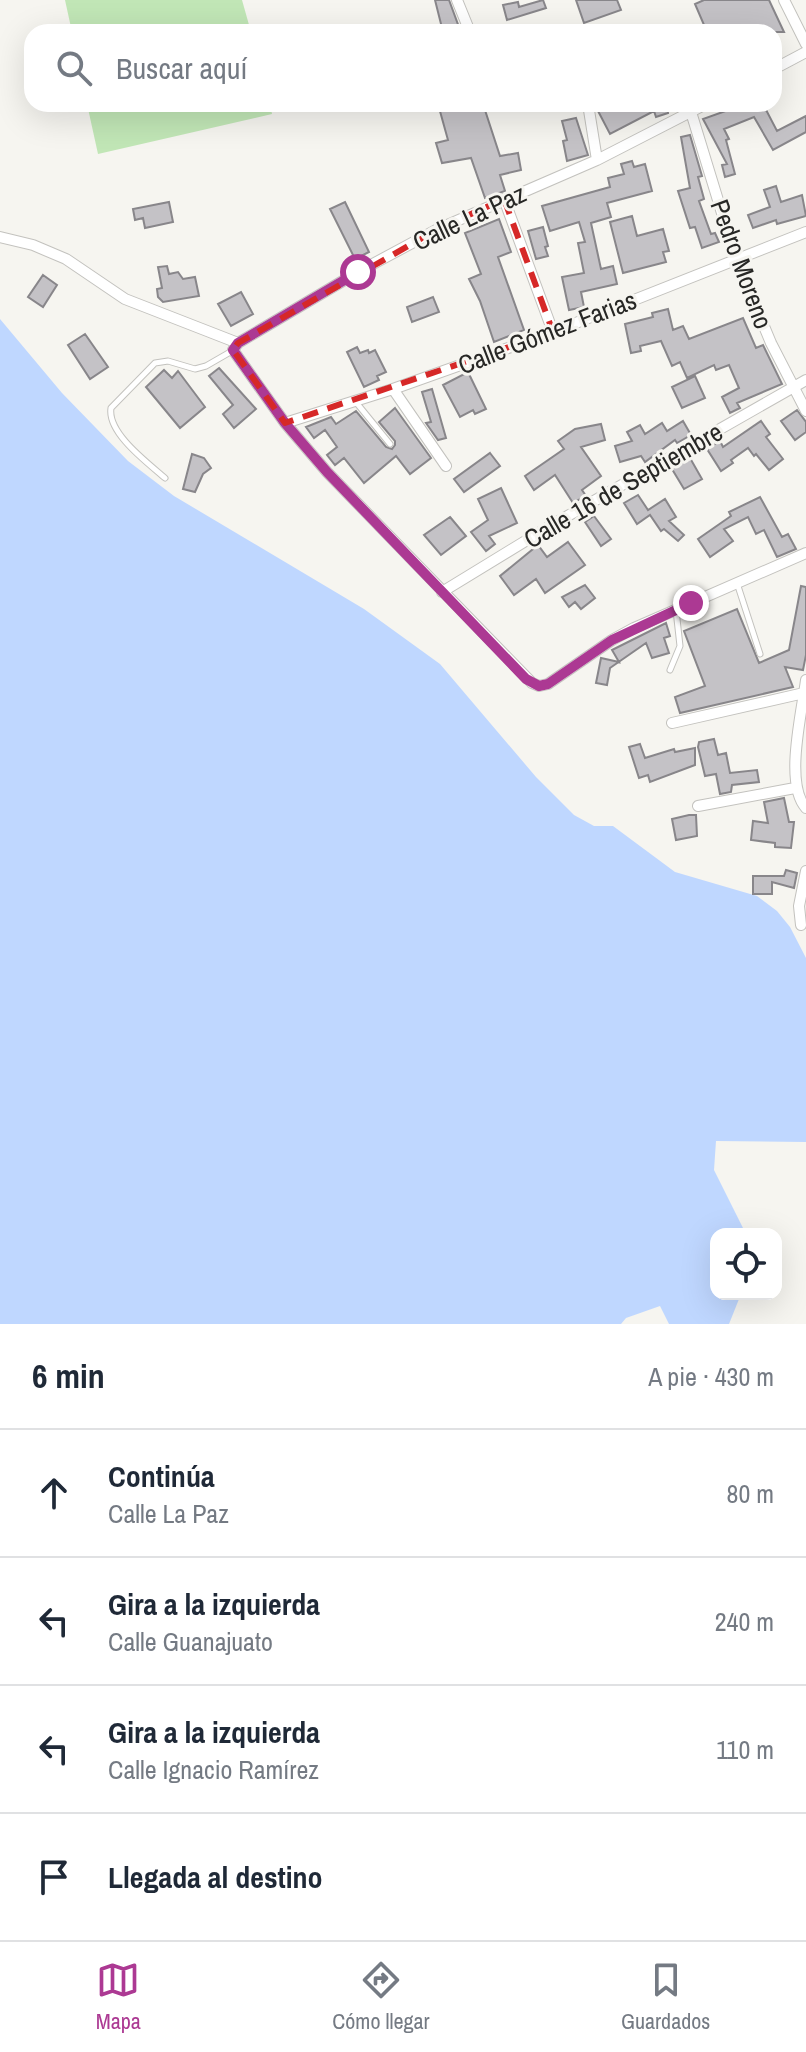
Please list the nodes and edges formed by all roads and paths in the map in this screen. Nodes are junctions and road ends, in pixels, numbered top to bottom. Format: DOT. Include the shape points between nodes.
graph roads {
  1 [pos="457,0"];
  2 [pos="784,0"];
  3 [pos="467,24"];
  4 [pos="806,44"];
  5 [pos="806,52"];
  6 [pos="782,65"];
  7 [pos="589,112"];
  8 [pos="691,112"];
  9 [pos="597,160"];
  10 [pos="504,199"];
  11 [pos="806,232"];
  12 [pos="0,237"];
  13 [pos="736,259"];
  14 [pos="553,332"];
  15 [pos="236,347"];
  16 [pos="806,380"];
  17 [pos="794,386"];
  18 [pos="393,389"];
  19 [pos="355,401"];
  20 [pos="806,411"];
  21 [pos="285,423"];
  22 [pos="390,444"];
  23 [pos="446,466"];
  24 [pos="165,478"];
  25 [pos="806,553"];
  26 [pos="737,583"];
  27 [pos="442,592"];
  28 [pos="676,609"];
  29 [pos="760,654"];
  30 [pos="670,670"];
  31 [pos="806,680"];
  32 [pos="804,693"];
  33 [pos="672,723"];
  34 [pos="801,753"];
  35 [pos="795,788"];
  36 [pos="698,806"];
  37 [pos="806,808"];
  38 [pos="806,871"];
  39 [pos="801,925"];
  1 -- 3 [label="street"];
  2 -- 4 [label="street"];
  5 -- 6 [label="street"];
  7 -- 9 [label="street"];
  8 -- 9 [label="street, Calle La Paz"];
  8 -- 13 [label="street, Pedro Moreno"];
  9 -- 10 [label="street, Calle La Paz"];
  10 -- 14 [label="street"];
  10 -- 15 [label="street, Calle La Paz" via="358,272"];
  11 -- 13 [label="street, Calle Gómez Farias"];
  12 -- 15 [label="street" via="66,259 125,299"];
  13 -- 14 [label="street, Calle Gómez Farias"];
  13 -- 17 [label="street, Pedro Moreno"];
  14 -- 18 [label="street, Calle Gómez Farias"];
  15 -- 21 [label="street"];
  15 -- 24 [label="lane" via="201,368 155,363 111,408 116,430"];
  16 -- 17 [label="street, Calle 16 de Septiembre"];
  17 -- 20 [label="street, Pedro Moreno"];
  17 -- 27 [label="street, Calle 16 de Septiembre"];
  18 -- 19 [label="street, Calle Gómez Farias"];
  18 -- 23 [label="street"];
  19 -- 21 [label="street, Calle Gómez Farias"];
  19 -- 22 [label="lane"];
  21 -- 27 [label="street"];
  25 -- 26 [label="street"];
  26 -- 28 [label="street"];
  26 -- 29 [label="lane"];
  27 -- 28 [label="street" via="526,679 539,686 612,640"];
  28 -- 30 [label="lane" via="680,646"];
  31 -- 32 [label="street"];
  32 -- 33 [label="street"];
  32 -- 34 [label="street"];
  34 -- 35 [label="street"];
  35 -- 36 [label="street"];
  35 -- 37 [label="street"];
  38 -- 39 [label="street"];
}
